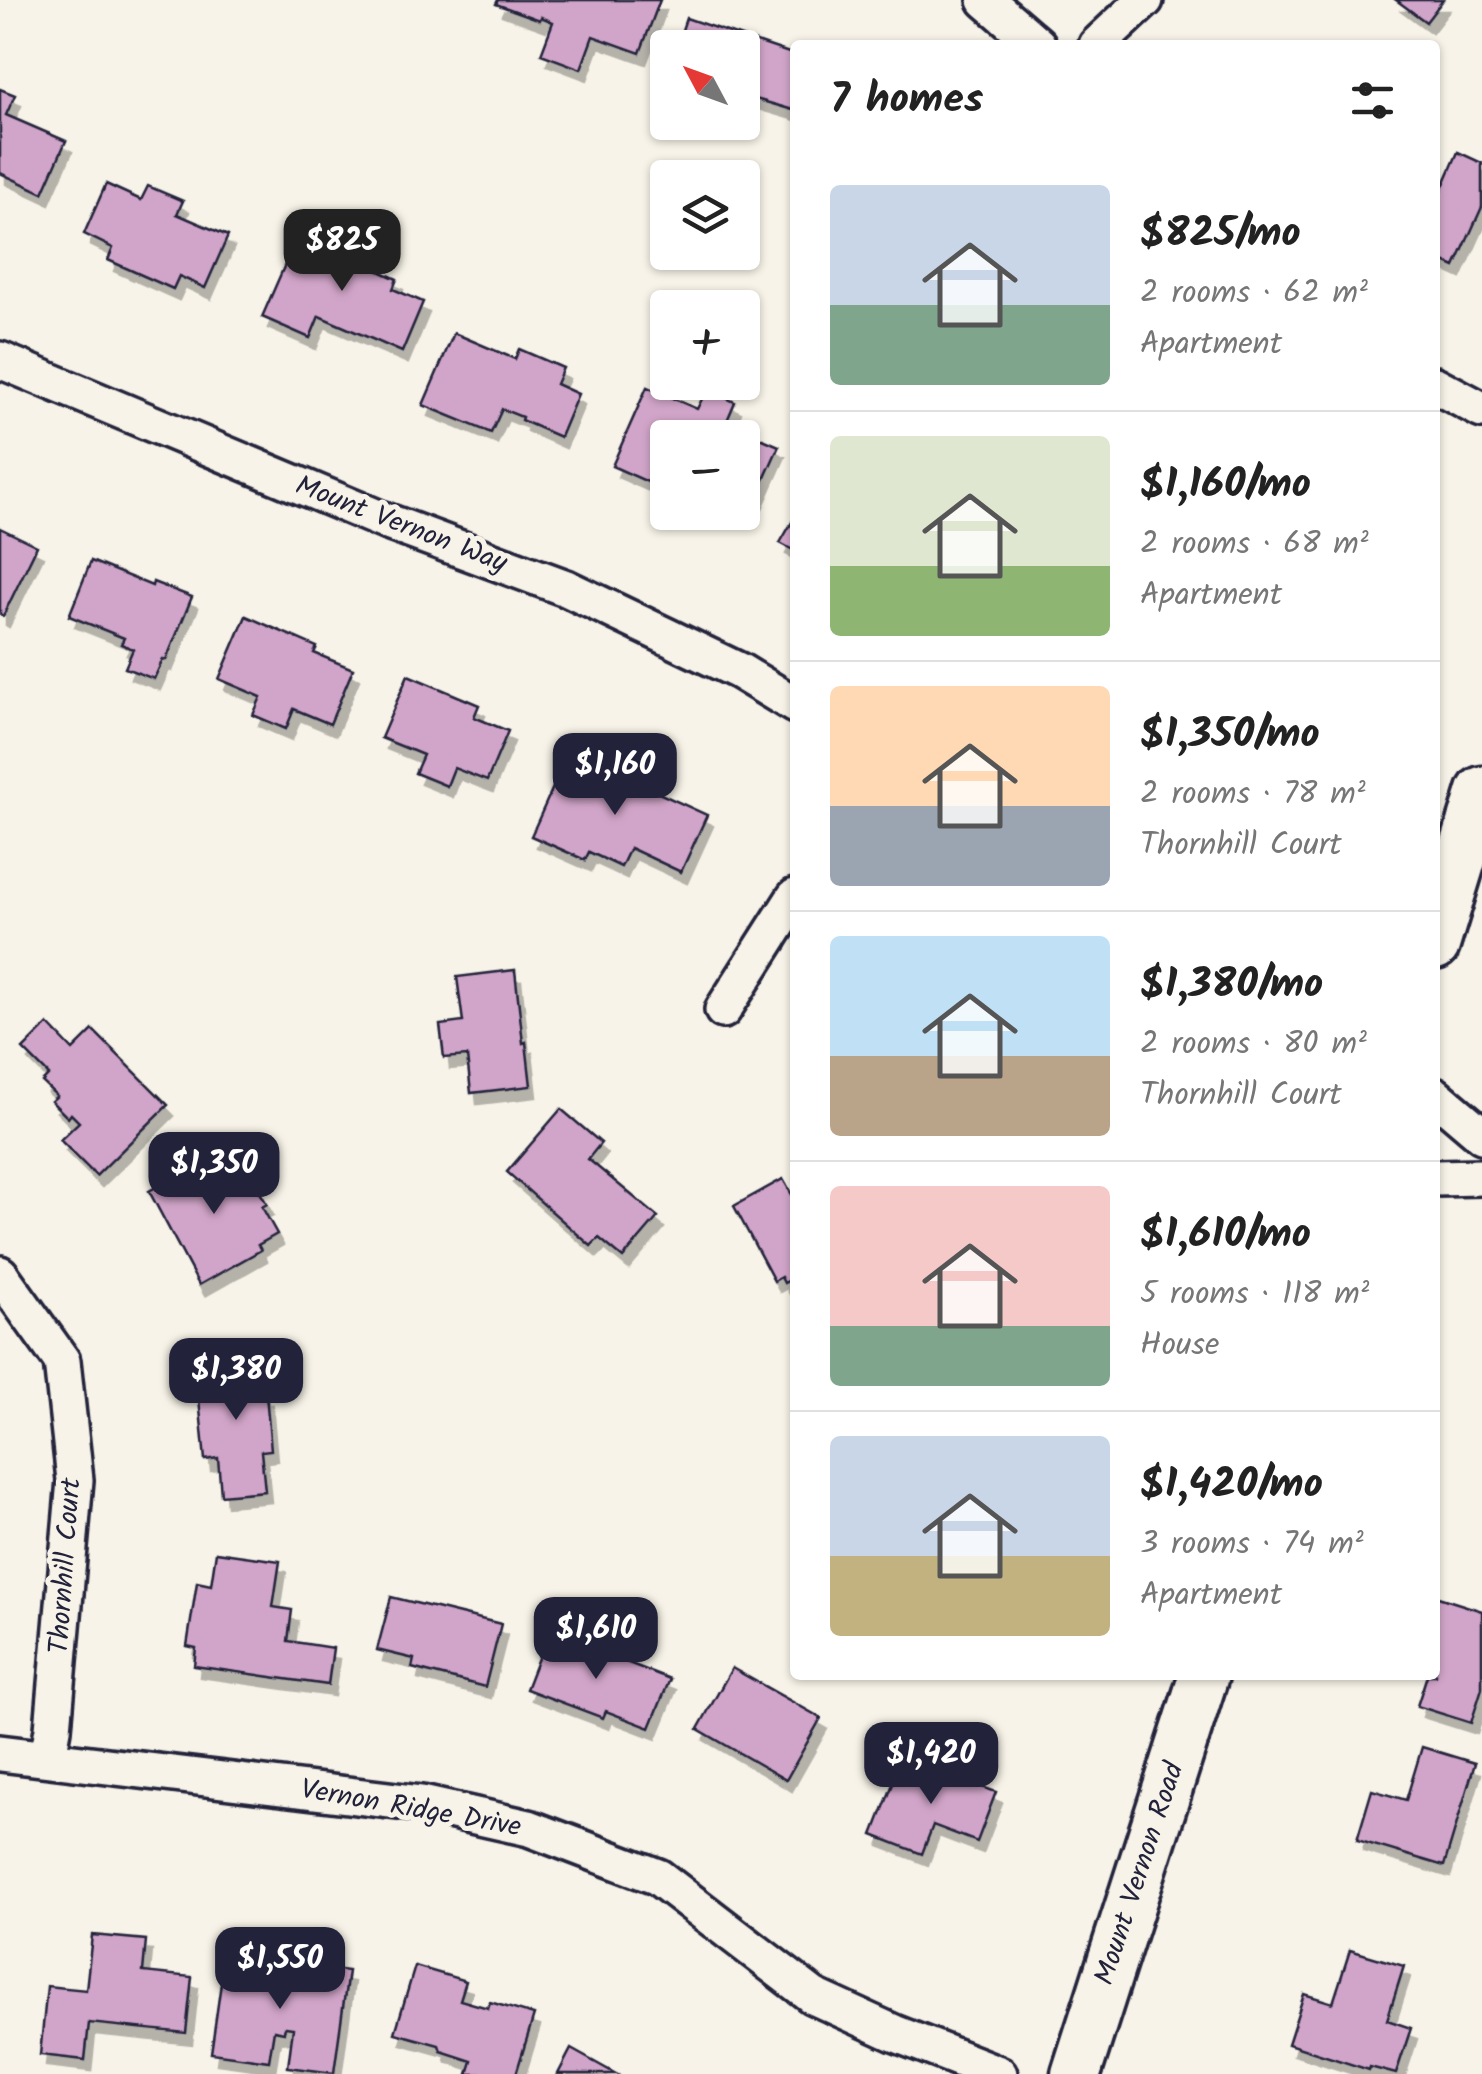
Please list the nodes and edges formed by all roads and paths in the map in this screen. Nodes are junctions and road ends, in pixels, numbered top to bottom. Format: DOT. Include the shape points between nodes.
graph roads {
  1 [pos="986,0"];
  2 [pos="1144,0"];
  3 [pos="1032,40"];
  4 [pos="1102,40"];
  5 [pos="0,360"];
  6 [pos="1440,389"];
  7 [pos="1482,410"];
  8 [pos="790,702"];
  9 [pos="1482,791"];
  10 [pos="790,905"];
  11 [pos="1440,929"];
  12 [pos="723,1010"];
  13 [pos="1440,1099"];
  14 [pos="1482,1135"];
  15 [pos="1482,1177"];
  16 [pos="1440,1178"];
  17 [pos="0,1274"];
  18 [pos="1202,1680"];
  19 [pos="0,1752"];
  20 [pos="48,1758"];
  21 [pos="999,2074"];
  22 [pos="1076,2074"];
  1 -- 3 [label="street"];
  2 -- 4 [label="street"];
  5 -- 8 [label="street, Mount Vernon Way" via="385,521 566,588"];
  6 -- 7 [label="street"];
  9 -- 11 [label="main road"];
  10 -- 12 [label="street"];
  13 -- 14 [label="street"];
  15 -- 16 [label="street"];
  17 -- 20 [label="street, Thornhill Court" via="62,1362 75,1480"];
  18 -- 22 [label="main road, Mount Vernon Road"];
  19 -- 20 [label="street, Vernon Ridge Drive"];
  20 -- 21 [label="street, Vernon Ridge Drive" via="422,1804 529,1828 658,1877 813,1996"];
}
